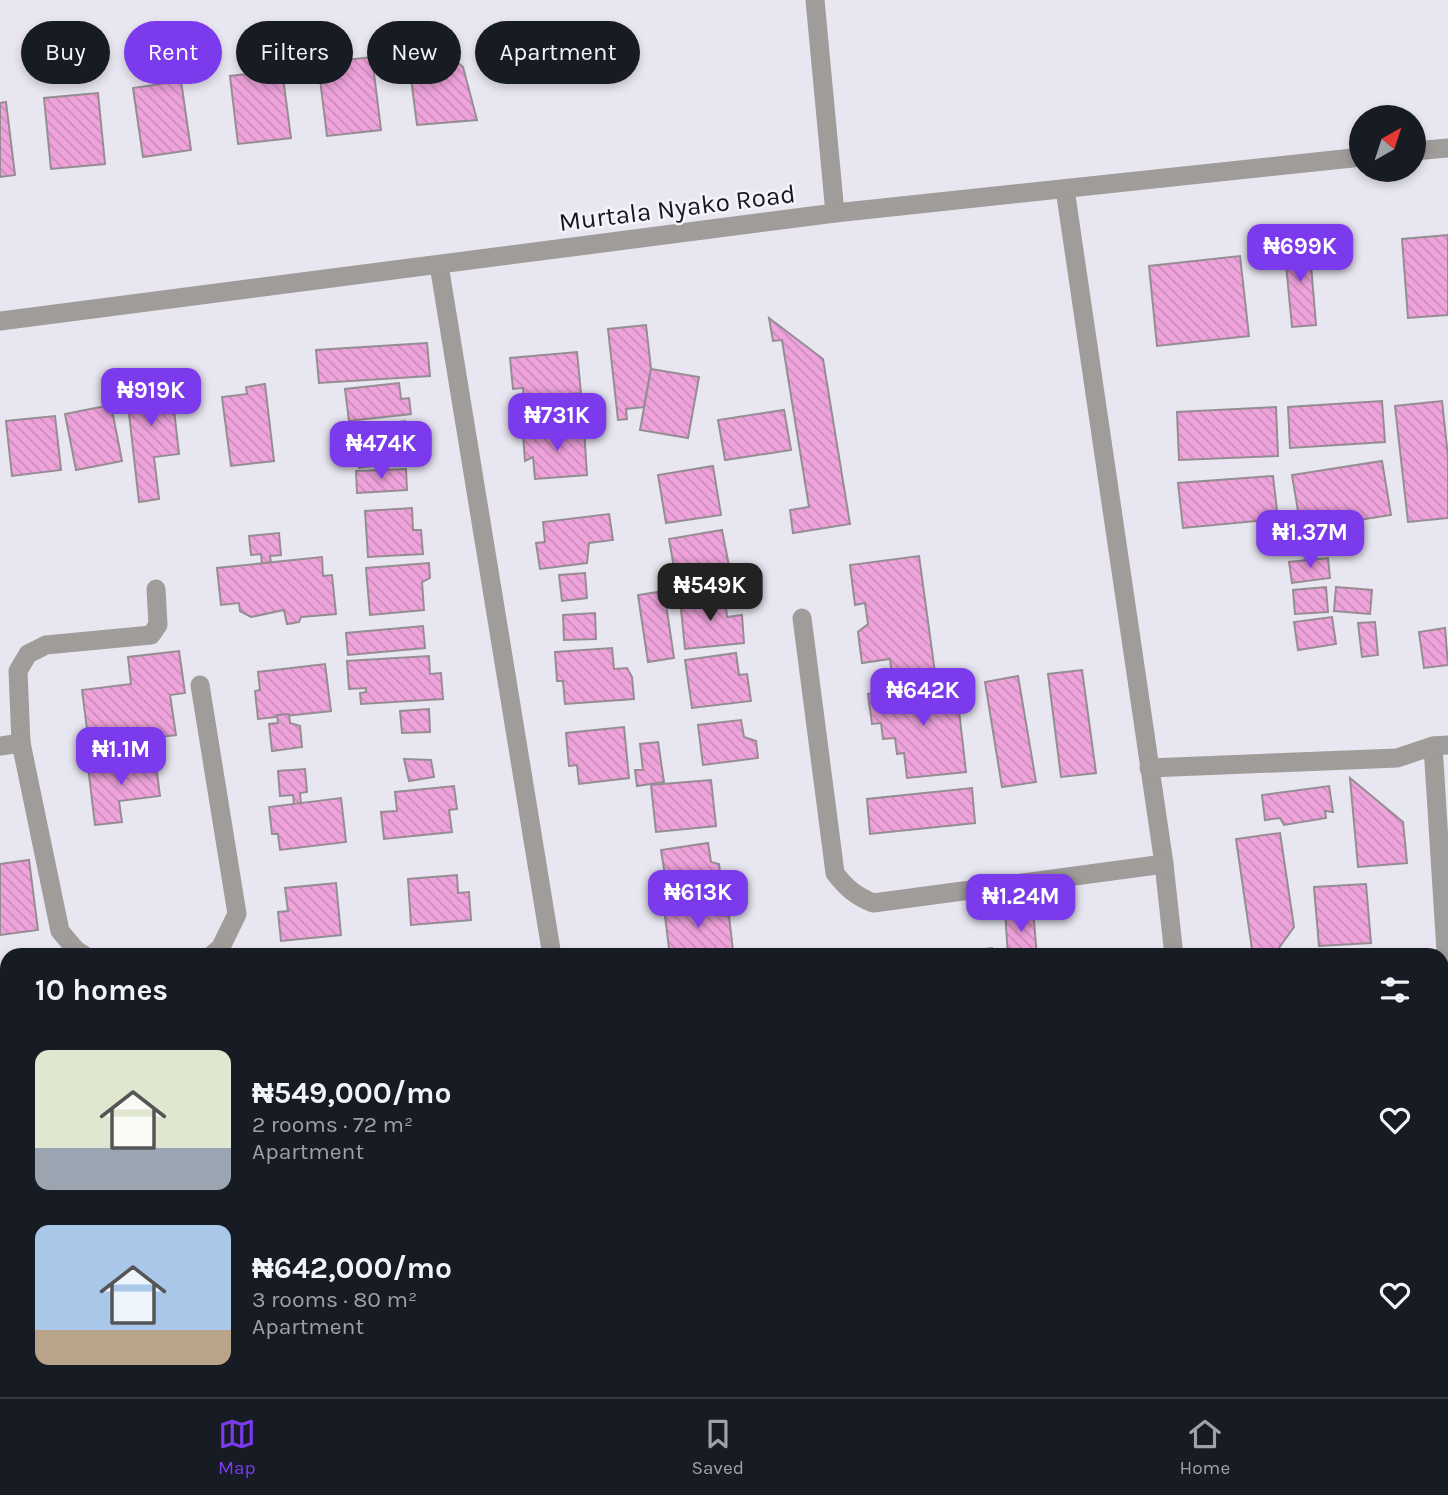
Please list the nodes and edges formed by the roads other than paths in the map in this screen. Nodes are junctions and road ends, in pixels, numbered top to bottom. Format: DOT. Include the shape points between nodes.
graph roads {
  1 [pos="815,0"];
  2 [pos="1448,148"];
  3 [pos="1426,150"];
  4 [pos="1349,158"];
  5 [pos="1065,189"];
  6 [pos="835,214"];
  7 [pos="439,265"];
  8 [pos="0,321"];
  9 [pos="156,589"];
  10 [pos="802,618"];
  11 [pos="200,685"];
  12 [pos="21,743"];
  13 [pos="0,746"];
  14 [pos="1440,746"];
  15 [pos="1149,768"];
  16 [pos="1164,864"];
  17 [pos="74,948"];
  18 [pos="220,948"];
  19 [pos="551,948"];
  20 [pos="1173,948"];
  21 [pos="1447,948"];
  1 -- 6 [label="street"];
  2 -- 3 [label="street"];
  4 -- 5 [label="street, Murtala Nyako Road"];
  5 -- 6 [label="street, Murtala Nyako Road"];
  5 -- 15 [label="street"];
  6 -- 7 [label="street, Murtala Nyako Road"];
  7 -- 8 [label="street, Murtala Nyako Road"];
  7 -- 19 [label="street"];
  9 -- 12 [label="street" via="158,625 151,635 46,645 28,654 18,671"];
  10 -- 16 [label="street" via="835,873 860,898 873,904"];
  11 -- 18 [label="street" via="237,914"];
  12 -- 13 [label="street"];
  12 -- 17 [label="street" via="60,931"];
  14 -- 15 [label="street" via="1397,758"];
  14 -- 21 [label="street"];
  15 -- 16 [label="street"];
  16 -- 20 [label="street"];
}
